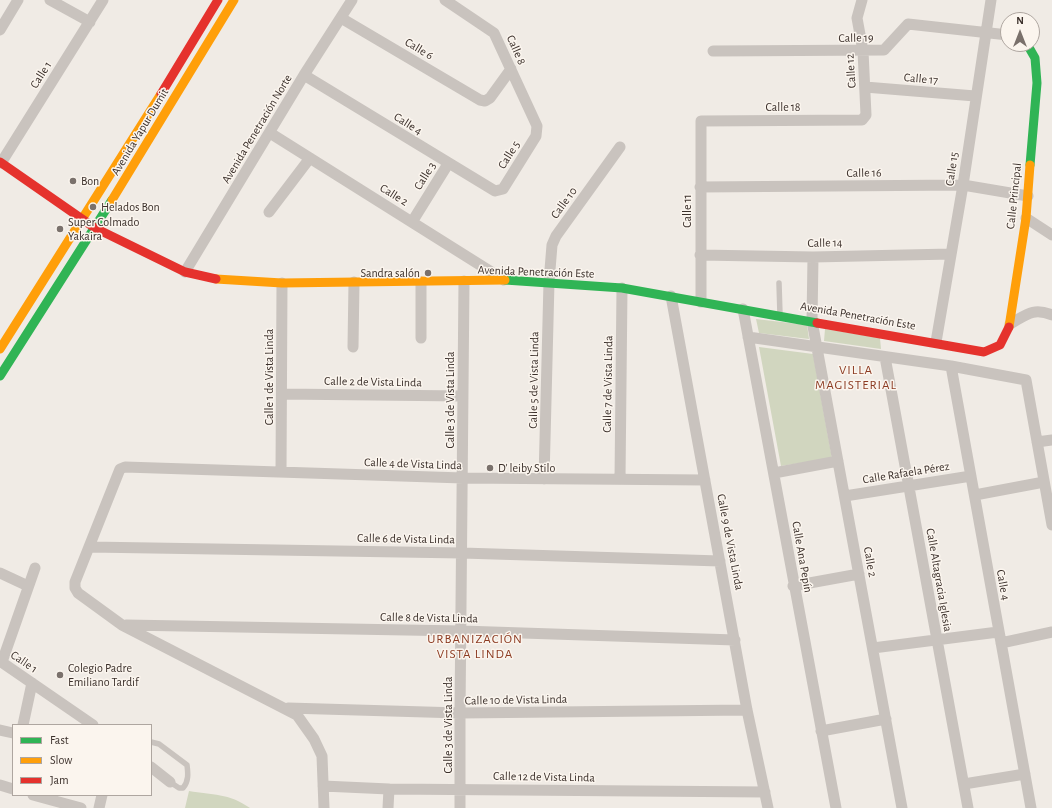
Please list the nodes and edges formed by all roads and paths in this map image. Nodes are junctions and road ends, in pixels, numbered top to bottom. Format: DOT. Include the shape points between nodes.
graph roads {
  1 [pos="18,0"];
  2 [pos="50,0"];
  3 [pos="103,0"];
  4 [pos="218,0"];
  5 [pos="234,0"];
  6 [pos="352,0"];
  7 [pos="445,0"];
  8 [pos="862,0"];
  9 [pos="991,0"];
  10 [pos="341,18"];
  11 [pos="90,22"];
  12 [pos="0,30"];
  13 [pos="987,33"];
  14 [pos="1000,34"];
  15 [pos="713,51"];
  16 [pos="863,51"];
  17 [pos="1032,52"];
  18 [pos="511,69"];
  19 [pos="304,75"];
  20 [pos="865,87"];
  21 [pos="975,96"];
  22 [pos="865,118"];
  23 [pos="701,121"];
  24 [pos="537,132"];
  25 [pos="270,133"];
  26 [pos="620,147"];
  27 [pos="310,158"];
  28 [pos="0,163"];
  29 [pos="448,164"];
  30 [pos="963,185"];
  31 [pos="700,187"];
  32 [pos="500,190"];
  33 [pos="1028,196"];
  34 [pos="269,212"];
  35 [pos="1026,218"];
  36 [pos="82,220"];
  37 [pos="412,222"];
  38 [pos="96,228"];
  39 [pos="1052,235"];
  40 [pos="951,254"];
  41 [pos="700,256"];
  42 [pos="813,257"];
  43 [pos="185,272"];
  44 [pos="504,280"];
  45 [pos="464,281"];
  46 [pos="354,282"];
  47 [pos="421,282"];
  48 [pos="549,282"];
  49 [pos="282,283"];
  50 [pos="779,283"];
  51 [pos="622,288"];
  52 [pos="671,296"];
  53 [pos="701,302"];
  54 [pos="742,309"];
  55 [pos="780,315"];
  56 [pos="1052,315"];
  57 [pos="812,321"];
  58 [pos="1010,324"];
  59 [pos="748,337"];
  60 [pos="421,338"];
  61 [pos="936,342"];
  62 [pos="353,347"];
  63 [pos="817,347"];
  64 [pos="995,348"];
  65 [pos="0,349"];
  66 [pos="885,357"];
  67 [pos="951,366"];
  68 [pos="0,376"];
  69 [pos="282,394"];
  70 [pos="463,396"];
  71 [pos="1052,440"];
  72 [pos="1037,442"];
  73 [pos="838,461"];
  74 [pos="281,472"];
  75 [pos="774,473"];
  76 [pos="970,476"];
  77 [pos="463,478"];
  78 [pos="544,479"];
  79 [pos="620,479"];
  80 [pos="705,480"];
  81 [pos="1044,482"];
  82 [pos="908,486"];
  83 [pos="974,495"];
  84 [pos="845,496"];
  85 [pos="1050,503"];
  86 [pos="1052,525"];
  87 [pos="90,547"];
  88 [pos="462,552"];
  89 [pos="720,561"];
  90 [pos="35,568"];
  91 [pos="0,573"];
  92 [pos="859,574"];
  93 [pos="28,586"];
  94 [pos="793,586"];
  95 [pos="122,625"];
  96 [pos="462,631"];
  97 [pos="998,632"];
  98 [pos="1052,632"];
  99 [pos="936,639"];
  100 [pos="735,640"];
  101 [pos="1001,643"];
  102 [pos="873,648"];
  103 [pos="1,661"];
  104 [pos="32,683"];
  105 [pos="284,708"];
  106 [pos="747,710"];
  107 [pos="460,714"];
  108 [pos="886,719"];
  109 [pos="88,723"];
  110 [pos="23,724"];
  111 [pos="0,730"];
  112 [pos="821,731"];
  113 [pos="12,733"];
  114 [pos="152,742"];
  115 [pos="152,768"];
  116 [pos="1026,774"];
  117 [pos="170,782"];
  118 [pos="964,784"];
  119 [pos="0,785"];
  120 [pos="323,786"];
  121 [pos="389,789"];
  122 [pos="461,789"];
  123 [pos="12,790"];
  124 [pos="765,792"];
  125 [pos="37,796"];
  126 [pos="102,796"];
  127 [pos="81,808"];
  128 [pos="99,808"];
  129 [pos="324,808"];
  130 [pos="388,808"];
  131 [pos="460,808"];
  132 [pos="768,808"];
  133 [pos="836,808"];
  134 [pos="902,808"];
  135 [pos="968,808"];
  136 [pos="1031,808"];
  1 -- 12 [label="street"];
  2 -- 11 [label="street"];
  3 -- 11 [label="street, Calle 1"];
  4 -- 36 [label="street, Avenida Yapur Dumit"];
  5 -- 38 [label="street, Avenida Yapur Dumit"];
  6 -- 10 [label="street, Avenida Penetración Norte"];
  7 -- 18 [label="street, Calle 8" via="494,33"];
  8 -- 16 [label="street, Calle 12" via="857,18"];
  9 -- 13 [label="street, Calle 15"];
  10 -- 18 [label="street, Calle 6" via="480,100 490,98"];
  10 -- 19 [label="street, Avenida Penetración Norte"];
  11 -- 28 [label="street, Calle 1"];
  13 -- 14 [label="street"];
  13 -- 16 [label="street, Calle 19" via="908,24 884,50"];
  13 -- 21 [label="street, Calle 15"];
  15 -- 16 [label="street, Calle 19"];
  16 -- 20 [label="street, Calle 12"];
  17 -- 33 [label="street, Calle Principal" via="1035,58 1037,83"];
  18 -- 24 [label="street, Calle 8" via="537,126"];
  19 -- 25 [label="street, Avenida Penetración Norte"];
  19 -- 29 [label="street, Calle 4"];
  20 -- 21 [label="street, Calle 17"];
  20 -- 22 [label="street, Calle 12"];
  21 -- 30 [label="street, Calle 15"];
  22 -- 23 [label="street, Calle 18"];
  23 -- 31 [label="street, Calle 11"];
  24 -- 32 [label="street, Calle 5"];
  25 -- 27 [label="street, Calle 2"];
  25 -- 43 [label="street, Avenida Penetración Norte"];
  26 -- 48 [label="street, Calle 10" via="554,240"];
  27 -- 34 [label="street"];
  27 -- 37 [label="street, Calle 2"];
  28 -- 36 [label="street, Avenida Penetración Este"];
  29 -- 32 [label="street, Calle 4" via="495,190"];
  29 -- 37 [label="street, Calle 3"];
  30 -- 31 [label="street, Calle 16"];
  30 -- 33 [label="street, Calle 16"];
  30 -- 40 [label="street, Calle 15"];
  31 -- 41 [label="street, Calle 11"];
  33 -- 35 [label="street, Calle Principal"];
  35 -- 39 [label="street"];
  35 -- 58 [label="street, Calle Principal"];
  36 -- 38 [label="street, Avenida Penetración Este"];
  36 -- 65 [label="street, Avenida Yapur Dumit"];
  37 -- 44 [label="street, Calle 2"];
  38 -- 43 [label="street, Avenida Penetración Este"];
  38 -- 68 [label="street, Avenida Yapur Dumit"];
  40 -- 42 [label="street, Calle 14"];
  40 -- 61 [label="street, Calle 15"];
  41 -- 42 [label="street, Calle 14"];
  41 -- 53 [label="street, Calle 11"];
  42 -- 57 [label="street, Calle 2"];
  43 -- 49 [label="street, Avenida Penetración Este" via="212,279"];
  44 -- 45 [label="street, Avenida Penetración Este"];
  44 -- 48 [label="street, Avenida Penetración Este"];
  45 -- 47 [label="street, Avenida Penetración Este"];
  45 -- 70 [label="street, Calle 3 de Vista Linda"];
  46 -- 47 [label="street, Avenida Penetración Este"];
  46 -- 49 [label="street, Avenida Penetración Este"];
  46 -- 62 [label="street"];
  47 -- 60 [label="street"];
  48 -- 51 [label="street, Avenida Penetración Este"];
  48 -- 78 [label="street, Calle 5 de Vista Linda"];
  49 -- 69 [label="street, Calle 1 de Vista Linda"];
  50 -- 55 [label="lane"];
  51 -- 52 [label="street, Avenida Penetración Este"];
  51 -- 79 [label="street, Calle 7 de Vista Linda"];
  52 -- 53 [label="street, Avenida Penetración Este"];
  52 -- 80 [label="street, Calle 9 de Vista Linda"];
  53 -- 54 [label="street, Avenida Penetración Este"];
  54 -- 55 [label="street, Avenida Penetración Este"];
  54 -- 59 [label="street, Calle Ana Pepín"];
  55 -- 57 [label="street, Avenida Penetración Este"];
  56 -- 58 [label="street" via="1041,311 1029,312"];
  57 -- 61 [label="street, Avenida Penetración Este"];
  57 -- 63 [label="street, Calle 2"];
  58 -- 64 [label="street, Calle Principal" via="1000,345"];
  59 -- 63 [label="street"];
  59 -- 75 [label="street, Calle Ana Pepín"];
  61 -- 64 [label="street, Avenida Penetración Este" via="984,352"];
  63 -- 66 [label="street"];
  63 -- 73 [label="street, Calle 2"];
  66 -- 67 [label="street"];
  66 -- 82 [label="street, Calle Altagracia Iglesia"];
  67 -- 72 [label="street" via="1026,380"];
  67 -- 76 [label="street, Calle 4"];
  69 -- 70 [label="street, Calle 2 de Vista Linda"];
  69 -- 74 [label="street, Calle 1 de Vista Linda"];
  70 -- 77 [label="street, Calle 3 de Vista Linda"];
  71 -- 72 [label="street"];
  72 -- 81 [label="street"];
  73 -- 75 [label="street"];
  73 -- 84 [label="street, Calle 2"];
  74 -- 77 [label="street, Calle 4 de Vista Linda"];
  74 -- 87 [label="street, Calle 4 de Vista Linda" via="120,469"];
  75 -- 94 [label="street, Calle Ana Pepín"];
  76 -- 82 [label="street, Calle Rafaela Pérez"];
  76 -- 83 [label="street, Calle 4"];
  77 -- 78 [label="street, Calle 4 de Vista Linda"];
  77 -- 88 [label="street, Calle 3 de Vista Linda"];
  78 -- 79 [label="street, Calle 4 de Vista Linda"];
  79 -- 80 [label="street, Calle 4 de Vista Linda"];
  80 -- 89 [label="street, Calle 9 de Vista Linda"];
  81 -- 83 [label="street"];
  81 -- 85 [label="street"];
  82 -- 84 [label="street, Calle Rafaela Pérez"];
  82 -- 99 [label="street, Calle Altagracia Iglesia"];
  83 -- 97 [label="street, Calle 4"];
  84 -- 92 [label="street, Calle 2"];
  85 -- 86 [label="street"];
  87 -- 88 [label="street, Calle 6 de Vista Linda"];
  87 -- 95 [label="street" via="75,582 75,588 78,593"];
  88 -- 89 [label="street, Calle 6 de Vista Linda"];
  88 -- 96 [label="street, Calle 3 de Vista Linda"];
  89 -- 100 [label="street, Calle 9 de Vista Linda"];
  90 -- 93 [label="street"];
  91 -- 93 [label="street"];
  92 -- 94 [label="street"];
  92 -- 102 [label="street, Calle 2"];
  93 -- 103 [label="street"];
  94 -- 112 [label="street, Calle Ana Pepín"];
  95 -- 96 [label="street, Calle 8 de Vista Linda"];
  95 -- 105 [label="street"];
  96 -- 100 [label="street, Calle 8 de Vista Linda"];
  96 -- 107 [label="street, Calle 3 de Vista Linda"];
  97 -- 99 [label="street"];
  97 -- 101 [label="street, Calle 4"];
  98 -- 101 [label="street"];
  99 -- 102 [label="street"];
  99 -- 118 [label="street, Calle Altagracia Iglesia"];
  100 -- 106 [label="street, Calle 9 de Vista Linda"];
  101 -- 116 [label="street, Calle 4"];
  102 -- 108 [label="street, Calle 2"];
  103 -- 104 [label="street, Calle 1"];
  104 -- 109 [label="street, Calle 1"];
  104 -- 110 [label="street"];
  105 -- 107 [label="street, Calle 10 de Vista Linda"];
  105 -- 120 [label="street" via="297,715 314,739 322,756"];
  106 -- 107 [label="street, Calle 10 de Vista Linda"];
  106 -- 124 [label="street, Calle 9 de Vista Linda"];
  107 -- 122 [label="street, Calle 3 de Vista Linda"];
  108 -- 112 [label="street"];
  108 -- 134 [label="street, Calle 2"];
  111 -- 113 [label="street"];
  112 -- 133 [label="street, Calle Ana Pepín"];
  114 -- 117 [label="lane" via="159,744 187,765 186,785 179,788"];
  115 -- 117 [label="street"];
  116 -- 118 [label="street"];
  116 -- 136 [label="street, Calle 4"];
  118 -- 135 [label="street, Calle Altagracia Iglesia"];
  119 -- 123 [label="street"];
  120 -- 121 [label="street, Calle 12 de Vista Linda"];
  120 -- 129 [label="street"];
  121 -- 122 [label="street, Calle 12 de Vista Linda"];
  121 -- 130 [label="street"];
  122 -- 124 [label="street, Calle 12 de Vista Linda"];
  122 -- 131 [label="street, Calle 3 de Vista Linda"];
  124 -- 132 [label="street, Calle 9 de Vista Linda"];
  125 -- 127 [label="street"];
  126 -- 128 [label="street"];
}
